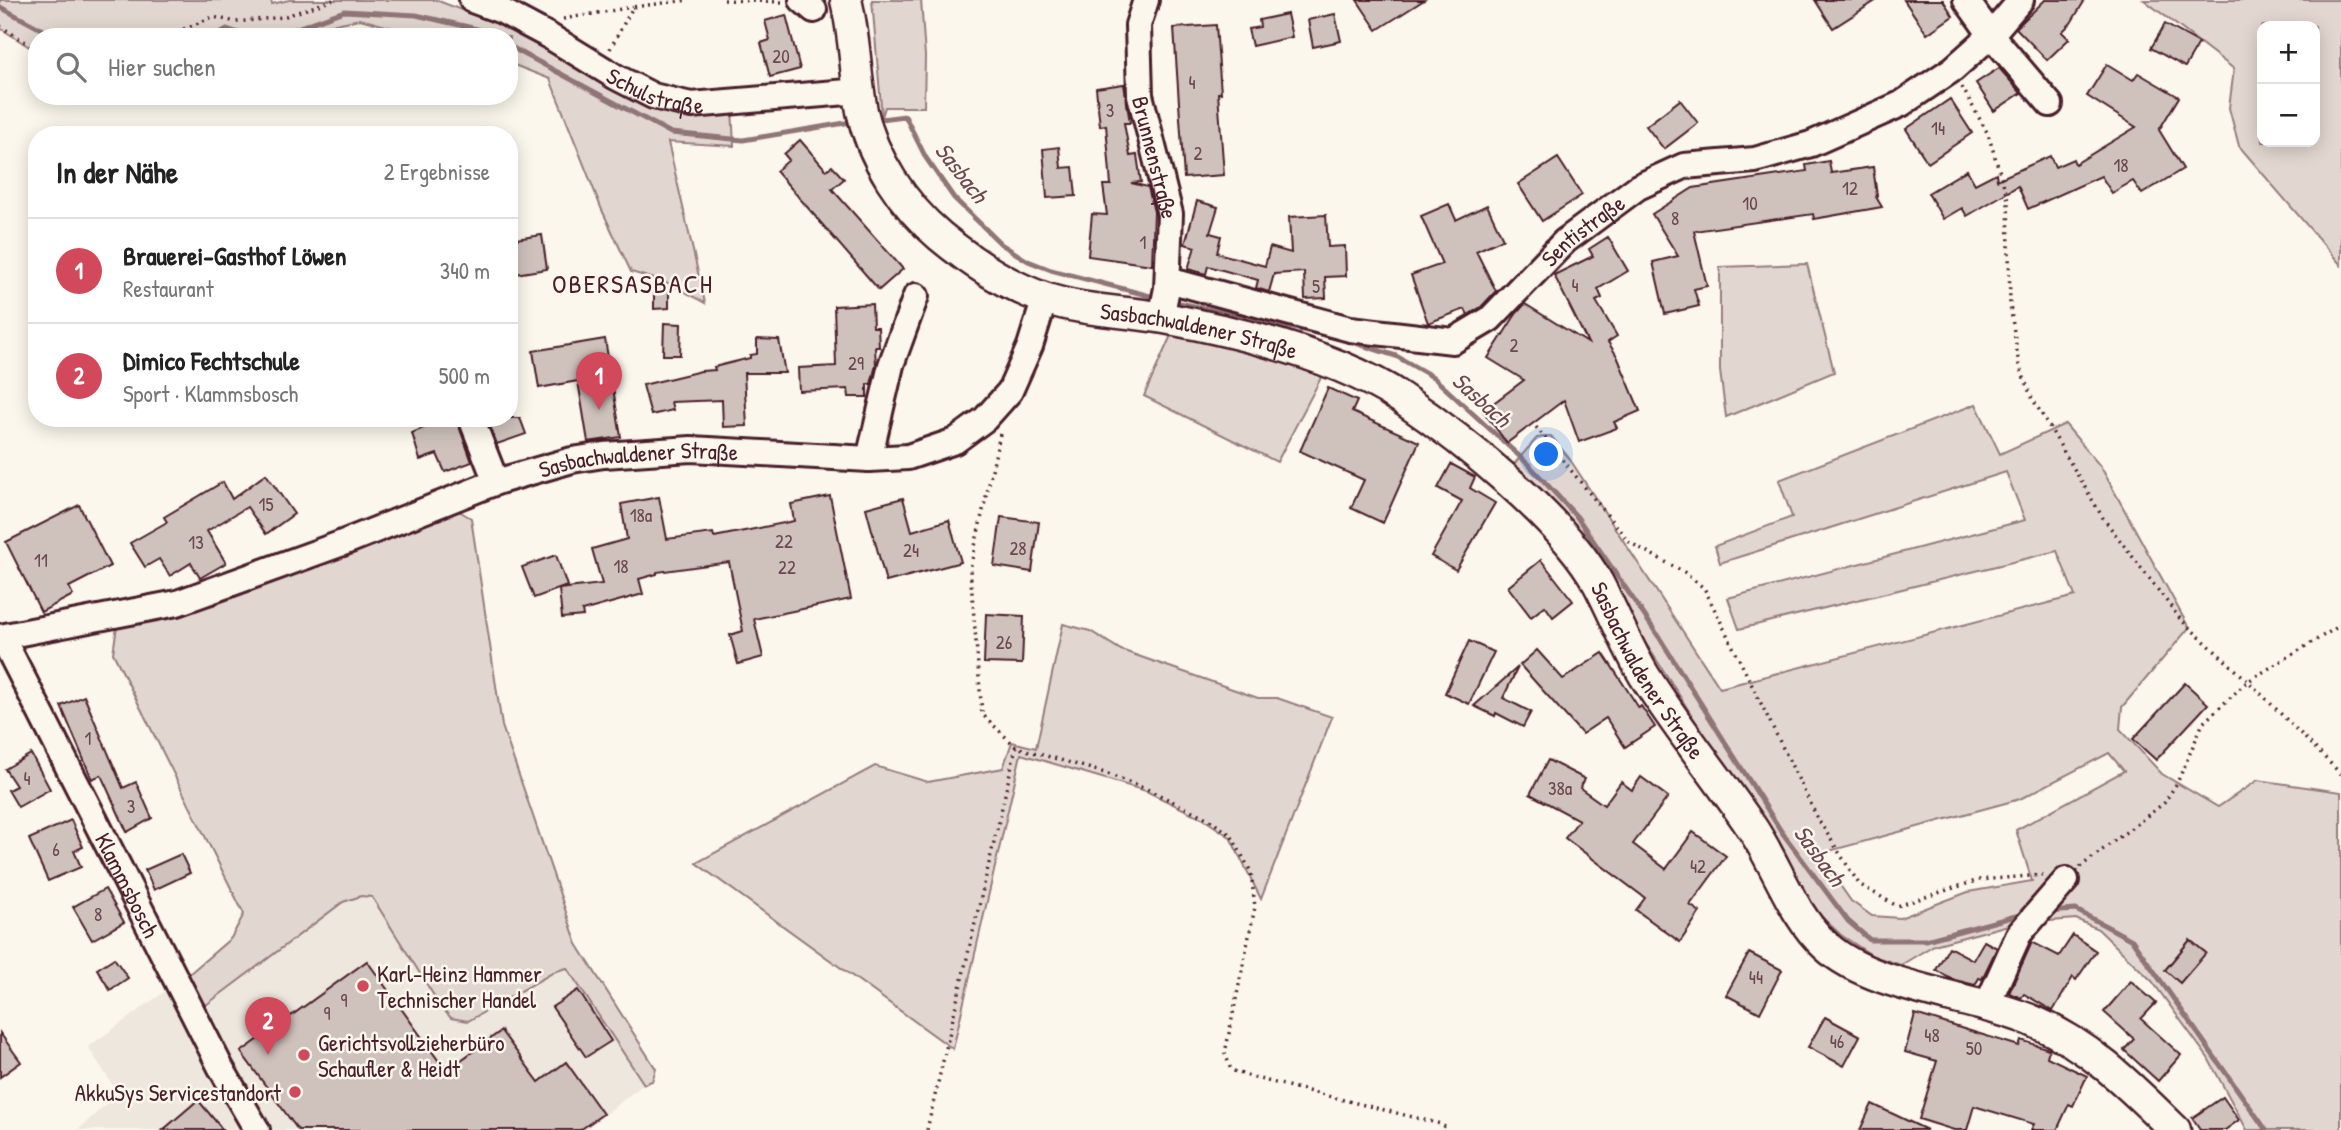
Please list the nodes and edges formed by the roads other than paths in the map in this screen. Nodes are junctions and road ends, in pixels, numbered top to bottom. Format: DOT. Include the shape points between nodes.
graph roads {
  1 [pos="472,0"];
  2 [pos="846,0"];
  3 [pos="1146,0"];
  4 [pos="1966,0"];
  5 [pos="2021,0"];
  6 [pos="1991,34"];
  7 [pos="2050,104"];
  8 [pos="864,114"];
  9 [pos="916,296"];
  10 [pos="1045,299"];
  11 [pos="1165,299"];
  12 [pos="475,427"];
  13 [pos="869,460"];
  14 [pos="496,482"];
  15 [pos="1,637"];
  16 [pos="2062,876"];
  17 [pos="1987,1005"];
  18 [pos="257,1130"];
  19 [pos="2175,1130"];
  1 -- 8 [label="street, Schulstraße" via="502,11 653,96 691,104"];
  2 -- 8 [label="main road"];
  3 -- 11 [label="street, Brunnenstraße" via="1138,25 1140,95 1170,214"];
  4 -- 6 [label="street"];
  5 -- 6 [label="street, Sentistraße"];
  6 -- 7 [label="street"];
  6 -- 11 [label="street, Sentistraße" via="1953,69 1901,104 1811,145 1755,160 1684,166 1638,187 1564,241 1490,318 1453,341"];
  8 -- 10 [label="main road" via="886,171 937,234 1010,284"];
  9 -- 13 [label="street" via="891,365"];
  10 -- 11 [label="main road, Sasbachwaldener Straße" via="1088,309"];
  10 -- 13 [label="street, Sasbachwaldener Straße" via="1010,391 985,419 955,441 908,457"];
  11 -- 17 [label="main road, Sasbachwaldener Straße" via="1216,329 1352,371 1397,395 1465,446 1539,511 1597,581 1646,677 1766,848 1813,933 1829,950 1865,971"];
  12 -- 14 [label="street"];
  13 -- 14 [label="street, Sasbachwaldener Straße" via="691,449 650,451 572,460"];
  14 -- 15 [label="street, Sasbachwaldener Straße" via="177,603"];
  15 -- 18 [label="street, Klammsbosch" via="220,1068"];
  16 -- 17 [label="street" via="2019,934"];
  17 -- 19 [label="main road, Sasbachwaldener Straße" via="2070,1039 2110,1068"];
}
